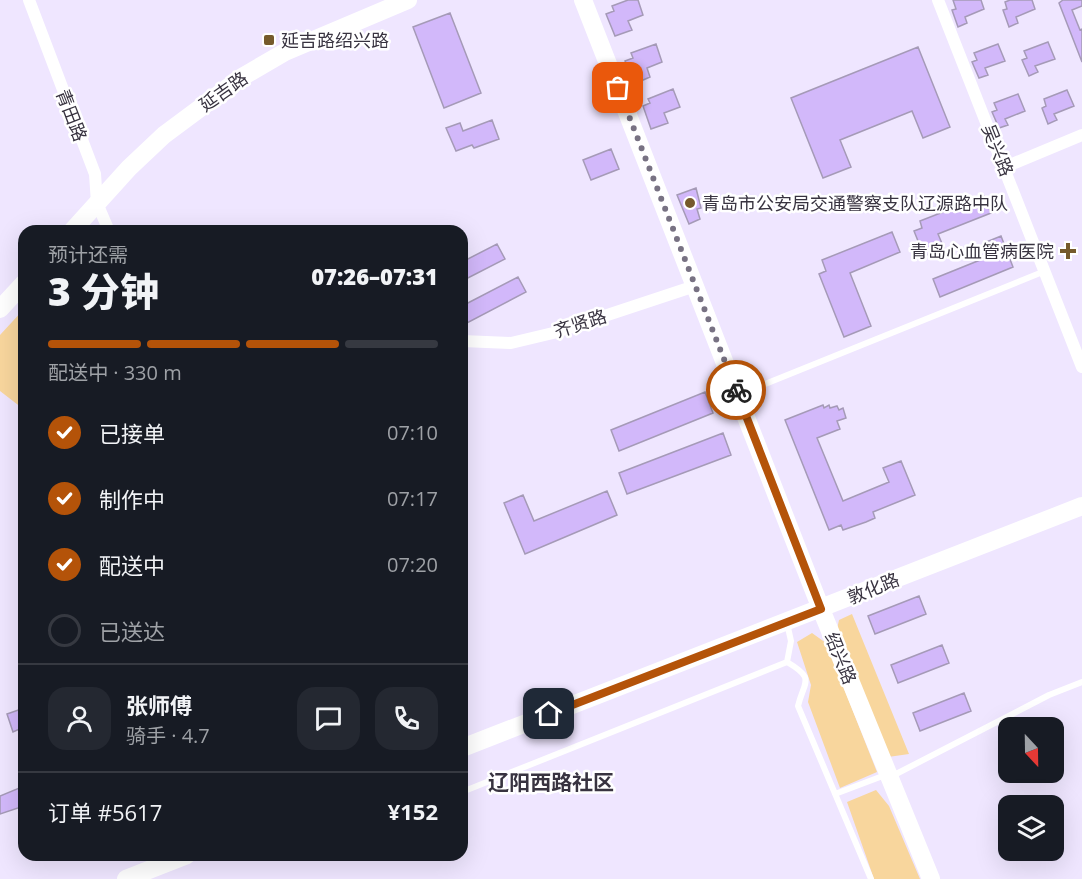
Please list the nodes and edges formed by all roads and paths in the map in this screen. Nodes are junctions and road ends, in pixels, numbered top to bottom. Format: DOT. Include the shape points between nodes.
graph roads {
  1 [pos="29,0"];
  2 [pos="408,0"];
  3 [pos="583,0"];
  4 [pos="938,0"];
  5 [pos="1082,135"];
  6 [pos="1005,167"];
  7 [pos="97,203"];
  8 [pos="77,225"];
  9 [pos="106,225"];
  10 [pos="1046,271"];
  11 [pos="695,286"];
  12 [pos="18,290"];
  13 [pos="0,309"];
  14 [pos="468,341"];
  15 [pos="1078,346"];
  16 [pos="1082,367"];
  17 [pos="738,395"];
  18 [pos="1082,506"];
  19 [pos="821,609"];
  20 [pos="786,622"];
  21 [pos="787,662"];
  22 [pos="1082,682"];
  23 [pos="468,746"];
  24 [pos="888,774"];
  25 [pos="468,790"];
  26 [pos="835,794"];
  27 [pos="172,861"];
  28 [pos="126,879"];
  29 [pos="871,879"];
  30 [pos="931,879"];
  1 -- 7 [label="street, 青田路" via="95,174"];
  2 -- 7 [label="main road, 延吉路" via="285,52 242,77 164,135"];
  3 -- 11 [label="main road, 绍兴路"];
  4 -- 6 [label="street, 吴兴路"];
  5 -- 6 [label="street"];
  6 -- 10 [label="street, 吴兴路"];
  7 -- 8 [label="main road, 延吉路"];
  7 -- 9 [label="street, 青田路"];
  10 -- 15 [label="street, 吴兴路"];
  10 -- 17 [label="lane"];
  11 -- 14 [label="street, 齐贤路" via="553,333 511,343"];
  11 -- 17 [label="main road, 绍兴路"];
  12 -- 13 [label="main road"];
  15 -- 16 [label="street, 吴兴路"];
  17 -- 19 [label="main road, 绍兴路"];
  18 -- 19 [label="main road, 敦化路"];
  19 -- 20 [label="main road, 敦化路"];
  19 -- 24 [label="main road, 绍兴路"];
  20 -- 21 [label="lane" via="790,640"];
  20 -- 23 [label="main road, 敦化路"];
  21 -- 25 [label="lane"];
  21 -- 26 [label="lane" via="806,679 798,706"];
  22 -- 24 [label="lane"];
  24 -- 26 [label="lane"];
  24 -- 30 [label="main road, 绍兴路"];
  26 -- 29 [label="lane"];
  27 -- 28 [label="main road"];
}
